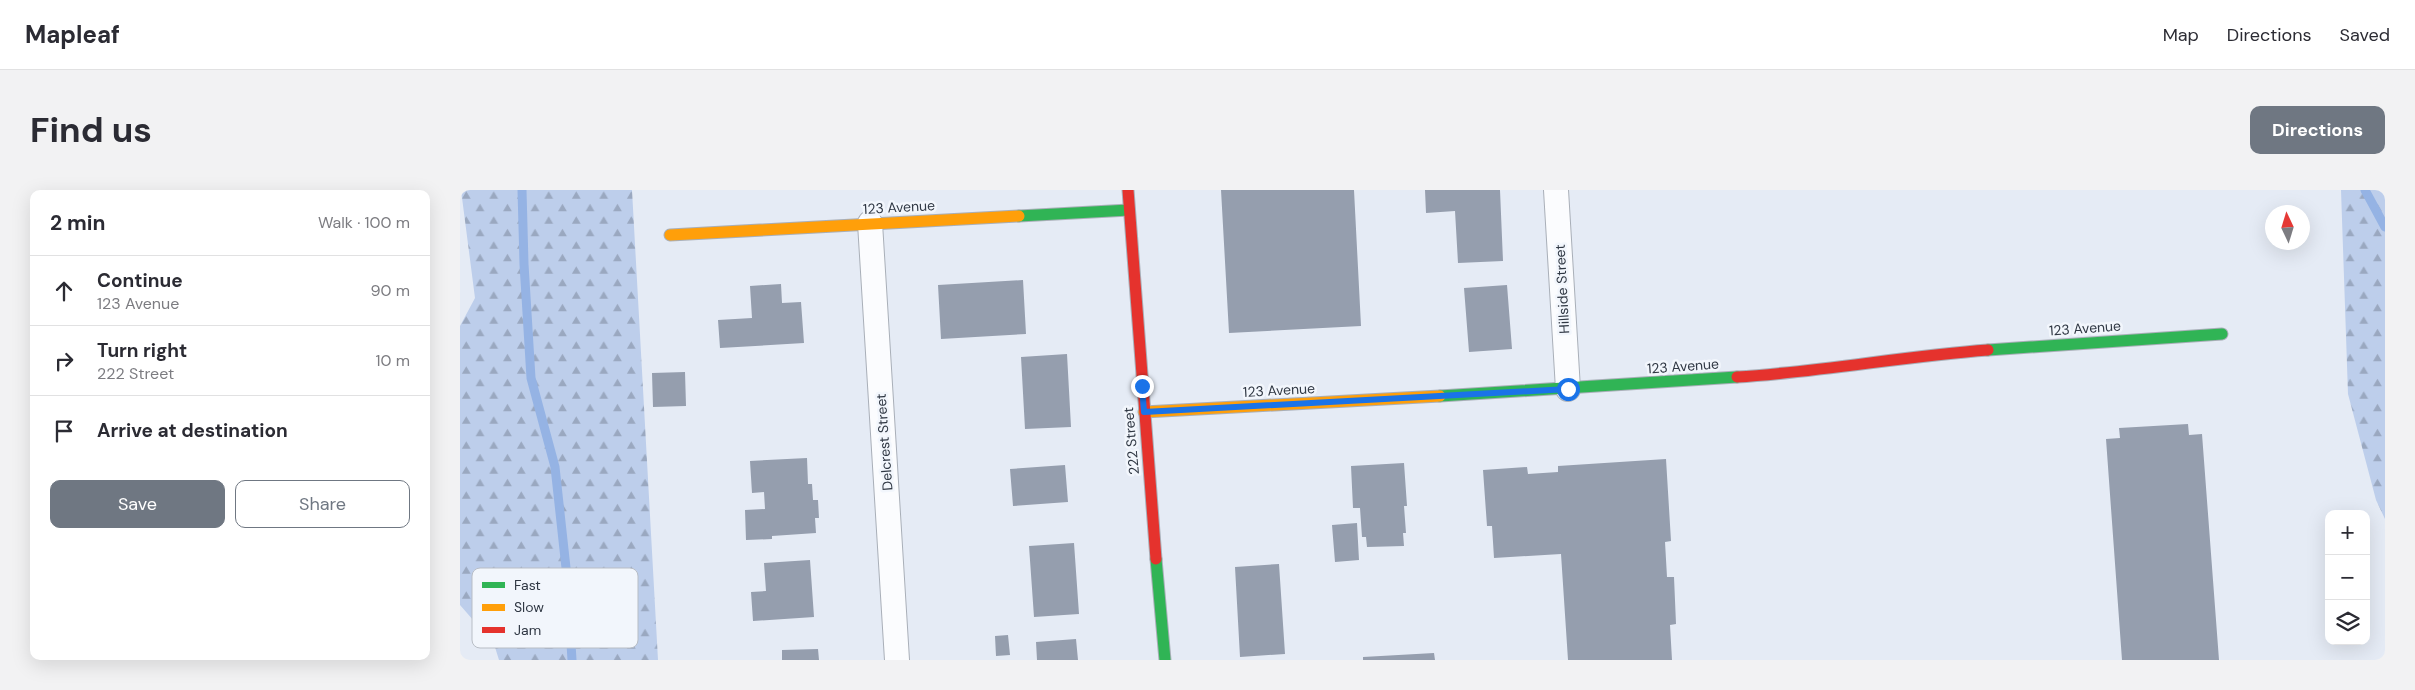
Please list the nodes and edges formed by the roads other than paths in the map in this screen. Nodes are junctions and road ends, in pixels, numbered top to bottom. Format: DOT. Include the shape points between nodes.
graph roads {
  1 [pos="1128,190"];
  2 [pos="1556,190"];
  3 [pos="1129,210"];
  4 [pos="870,223"];
  5 [pos="670,235"];
  6 [pos="2222,334"];
  7 [pos="1568,389"];
  8 [pos="1144,412"];
  9 [pos="897,660"];
  10 [pos="1165,660"];
  1 -- 3 [label="street, 222 Street"];
  2 -- 7 [label="street, Hillside Street"];
  3 -- 4 [label="street, 123 Avenue"];
  3 -- 8 [label="street, 222 Street"];
  4 -- 5 [label="street, 123 Avenue"];
  4 -- 9 [label="street, Delcrest Street"];
  6 -- 7 [label="street, 123 Avenue" via="1928,354 1789,374"];
  7 -- 8 [label="street, 123 Avenue"];
  8 -- 10 [label="street, 222 Street"];
}
